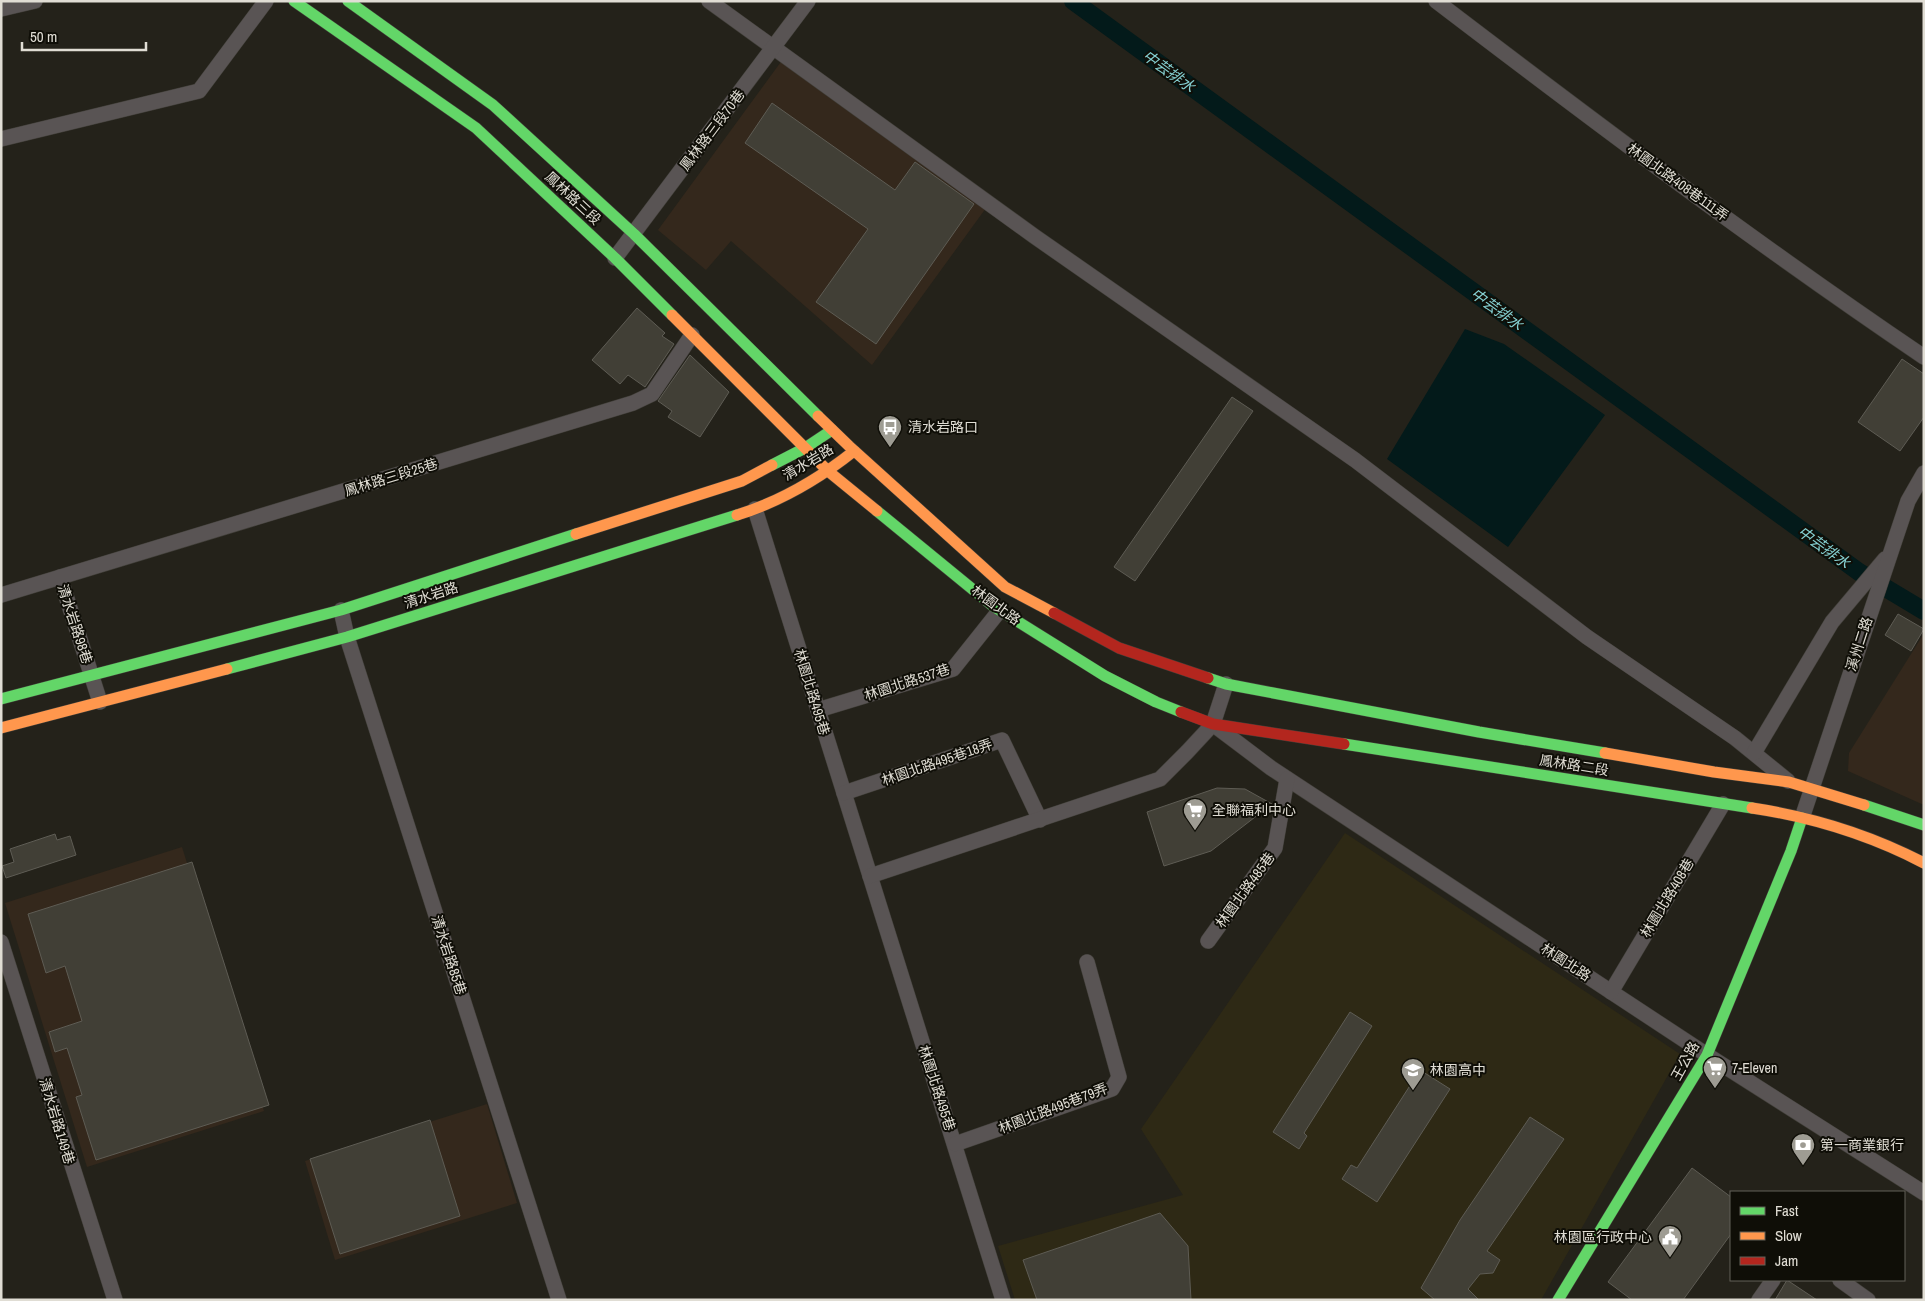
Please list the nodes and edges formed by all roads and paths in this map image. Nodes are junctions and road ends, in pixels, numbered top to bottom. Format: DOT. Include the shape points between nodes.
graph roads {
  1 [pos="35,1"];
  2 [pos="266,1"];
  3 [pos="294,1"];
  4 [pos="348,1"];
  5 [pos="709,1"];
  6 [pos="808,1"];
  7 [pos="1436,1"];
  8 [pos="1,9"];
  9 [pos="774,49"];
  10 [pos="1,139"];
  11 [pos="634,234"];
  12 [pos="615,258"];
  13 [pos="692,335"];
  14 [pos="1924,357"];
  15 [pos="832,430"];
  16 [pos="805,448"];
  17 [pos="854,451"];
  18 [pos="828,471"];
  19 [pos="1924,474"];
  20 [pos="755,509"];
  21 [pos="1882,568"];
  22 [pos="60,577"];
  23 [pos="1,595"];
  24 [pos="341,610"];
  25 [pos="1000,610"];
  26 [pos="347,637"];
  27 [pos="92,675"];
  28 [pos="1226,684"];
  29 [pos="1,699"];
  30 [pos="100,702"];
  31 [pos="818,710"];
  32 [pos="1213,724"];
  33 [pos="1,728"];
  34 [pos="1754,753"];
  35 [pos="1287,779"];
  36 [pos="1789,782"];
  37 [pos="1813,788"];
  38 [pos="844,793"];
  39 [pos="1723,804"];
  40 [pos="1802,818"];
  41 [pos="1040,820"];
  42 [pos="1924,825"];
  43 [pos="1924,863"];
  44 [pos="870,876"];
  45 [pos="1208,941"];
  46 [pos="1,942"];
  47 [pos="1088,962"];
  48 [pos="1611,992"];
  49 [pos="1707,1055"];
  50 [pos="955,1144"];
  51 [pos="1924,1193"];
  52 [pos="1772,1281"];
  53 [pos="1841,1281"];
  54 [pos="115,1300"];
  55 [pos="559,1300"];
  56 [pos="1003,1300"];
  57 [pos="1558,1300"];
  58 [pos="1759,1300"];
  59 [pos="1868,1300"];
  1 -- 8 [label="street"];
  2 -- 10 [label="street" via="199,91"];
  3 -- 12 [label="main road, 鳳林路三段" via="476,128"];
  4 -- 11 [label="main road, 鳳林路三段" via="493,105"];
  5 -- 9 [label="street"];
  6 -- 9 [label="street, 鳳林路三段70巷"];
  7 -- 14 [label="street, 林園北路408巷111弄" via="1614,136"];
  9 -- 11 [label="street, 鳳林路三段70巷"];
  9 -- 34 [label="street" via="1034,236 1355,460 1587,637"];
  11 -- 12 [label="street, 鳳林路三段70巷"];
  11 -- 15 [label="main road, 鳳林路三段"];
  12 -- 13 [label="main road, 鳳林路三段"];
  13 -- 16 [label="main road, 鳳林路三段"];
  13 -- 22 [label="street, 鳳林路三段25巷" via="652,394 633,403"];
  15 -- 16 [label="main road, 清水岩路"];
  15 -- 17 [label="main road, 鳳林路三段"];
  16 -- 18 [label="main road, 林園北路"];
  16 -- 24 [label="main road, 清水岩路" via="742,481"];
  17 -- 18 [label="main road, 清水岩路"];
  17 -- 28 [label="main road, 林園北路" via="1005,587 1119,648"];
  18 -- 20 [label="main road, 清水岩路"];
  18 -- 25 [label="main road, 林園北路"];
  19 -- 21 [label="street, 溪州二路" via="1908,501 1892,550"];
  20 -- 26 [label="main road, 清水岩路"];
  20 -- 31 [label="street, 林園北路495巷"];
  21 -- 34 [label="street" via="1832,622"];
  21 -- 37 [label="street, 溪州二路"];
  22 -- 23 [label="street, 清水岩路98巷"];
  22 -- 27 [label="street, 清水岩路98巷"];
  24 -- 26 [label="street, 清水岩路85巷"];
  24 -- 27 [label="main road, 清水岩路"];
  25 -- 31 [label="street, 林園北路537巷" via="953,669"];
  25 -- 32 [label="main road, 林園北路" via="1105,676 1156,702"];
  26 -- 30 [label="main road, 清水岩路"];
  26 -- 55 [label="street, 清水岩路85巷"];
  27 -- 29 [label="main road, 清水岩路"];
  27 -- 30 [label="street, 清水岩路98巷"];
  28 -- 32 [label="street"];
  28 -- 36 [label="main road, 鳳林路二段" via="1488,734"];
  30 -- 33 [label="main road, 清水岩路"];
  31 -- 38 [label="street, 林園北路495巷"];
  32 -- 35 [label="street, 林園北路"];
  32 -- 39 [label="main road, 鳳林路二段"];
  32 -- 41 [label="street" via="1160,779"];
  34 -- 36 [label="street"];
  35 -- 45 [label="street, 林園北路485巷" via="1276,848"];
  35 -- 48 [label="street, 林園北路"];
  36 -- 37 [label="main road, 鳳林路二段"];
  37 -- 40 [label="street, 溪州二路"];
  37 -- 42 [label="main road, 鳳林路二段"];
  38 -- 41 [label="street, 林園北路495巷18弄" via="1002,740"];
  38 -- 44 [label="street, 林園北路495巷"];
  39 -- 40 [label="main road, 鳳林路二段"];
  39 -- 48 [label="street, 林園北路408巷"];
  40 -- 43 [label="main road, 鳳林路二段" via="1853,833"];
  40 -- 49 [label="main road, 王公路"];
  41 -- 44 [label="street"];
  44 -- 50 [label="street, 林園北路495巷"];
  46 -- 54 [label="street, 清水岩路149巷"];
  47 -- 50 [label="street, 林園北路495巷79弄" via="1119,1077 1112,1089"];
  48 -- 49 [label="street, 林園北路"];
  49 -- 51 [label="street, 林園北路"];
  49 -- 57 [label="main road, 王公路"];
  50 -- 56 [label="street, 林園北路495巷"];
  52 -- 58 [label="street"];
  53 -- 59 [label="street"];
}
